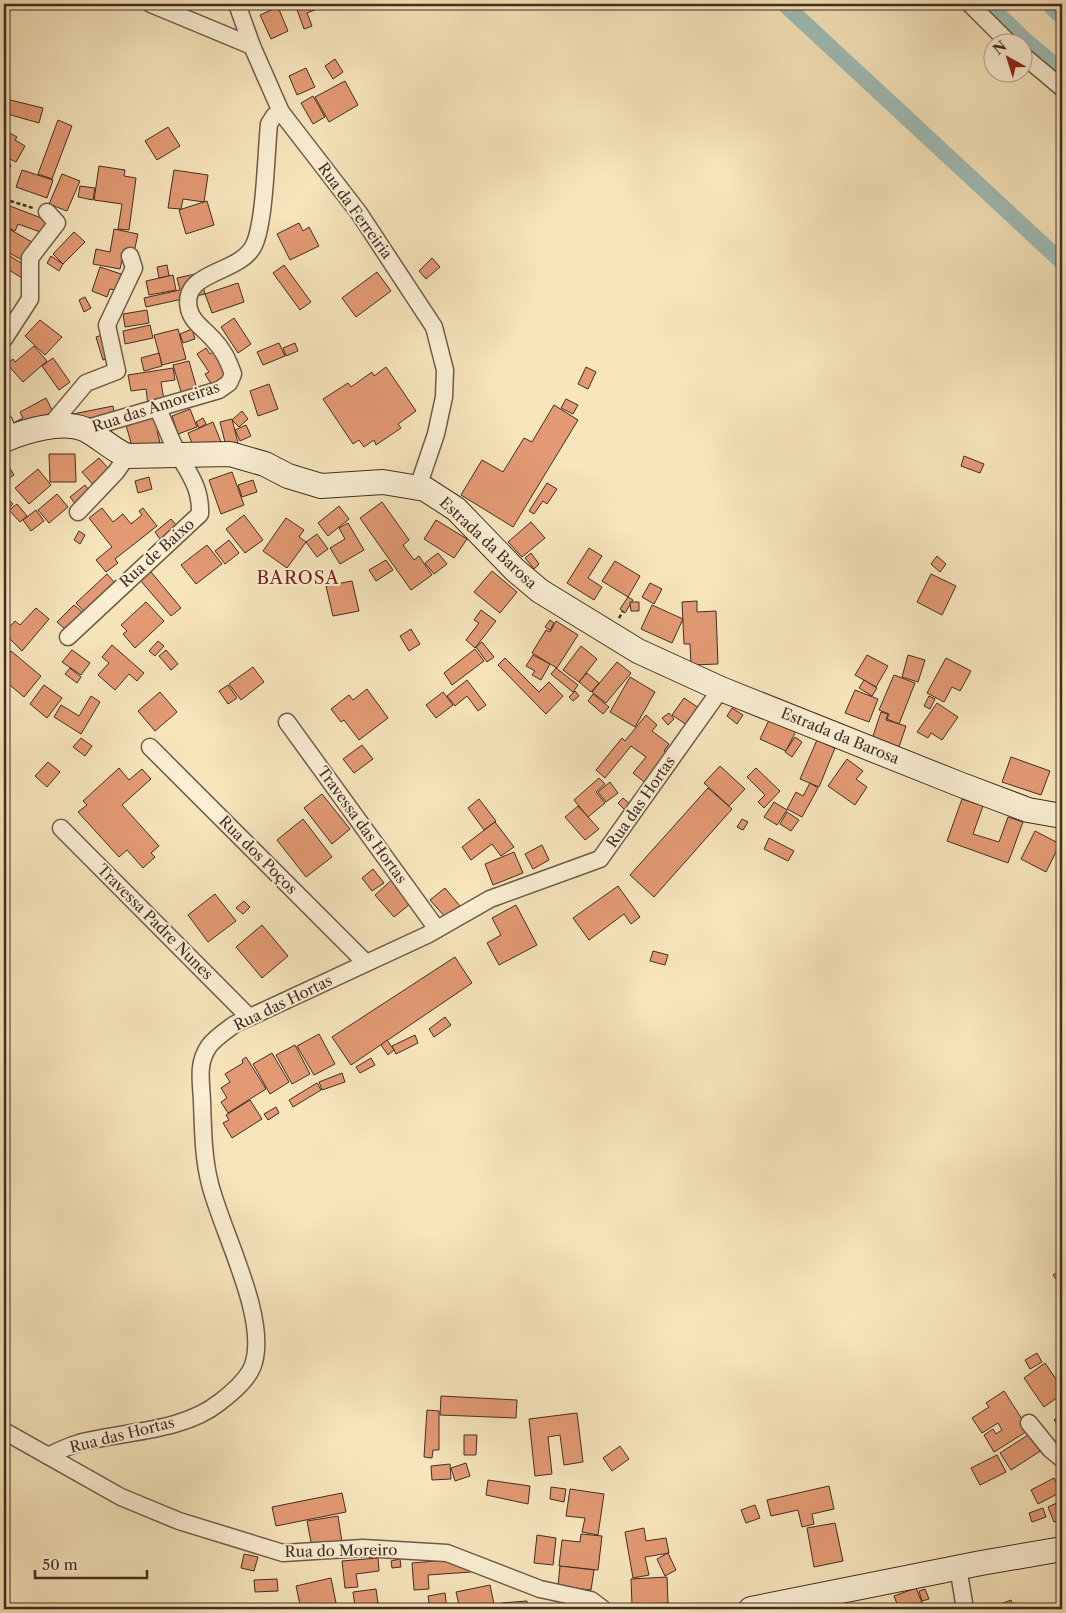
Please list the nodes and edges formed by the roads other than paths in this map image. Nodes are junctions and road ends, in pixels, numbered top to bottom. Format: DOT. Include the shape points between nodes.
graph roads {
  1 [pos="151,4"];
  2 [pos="237,4"];
  3 [pos="970,4"];
  4 [pos="998,32"];
  5 [pos="252,46"];
  6 [pos="1034,64"];
  7 [pos="1062,88"];
  8 [pos="281,112"];
  9 [pos="47,212"];
  10 [pos="130,256"];
  11 [pos="4,339"];
  12 [pos="158,409"];
  13 [pos="49,427"];
  14 [pos="84,430"];
  15 [pos="6,433"];
  16 [pos="179,455"];
  17 [pos="127,456"];
  18 [pos="418,487"];
  19 [pos="78,512"];
  20 [pos="68,637"];
  21 [pos="721,689"];
  22 [pos="287,722"];
  23 [pos="150,747"];
  24 [pos="1062,816"];
  25 [pos="61,828"];
  26 [pos="436,929"];
  27 [pos="366,963"];
  28 [pos="249,1017"];
  29 [pos="1029,1423"];
  30 [pos="4,1430"];
  31 [pos="48,1456"];
  32 [pos="1062,1459"];
  33 [pos="1062,1549"];
  34 [pos="958,1567"];
  35 [pos="603,1609"];
  36 [pos="751,1609"];
  37 [pos="965,1609"];
  1 -- 5 [label="street"];
  2 -- 5 [label="street, Rua da Ferreiria"];
  3 -- 4 [label="street"];
  5 -- 8 [label="street, Rua da Ferreiria"];
  6 -- 7 [label="street"];
  8 -- 12 [label="street, Rua das Amoreiras" via="269,124 260,224 254,246 241,261 194,284 188,298 195,323 228,357 233,374 229,383 219,390"];
  8 -- 18 [label="street, Rua da Ferreiria" via="359,213 434,327 445,370 444,397 436,434"];
  9 -- 11 [label="street" via="57,223 30,258 30,299"];
  10 -- 13 [label="street" via="134,268 107,325 117,371 86,383"];
  12 -- 14 [label="street, Rua das Amoreiras"];
  12 -- 16 [label="street"];
  13 -- 14 [label="street, Estrada da Barosa" via="72,426"];
  13 -- 15 [label="street, Estrada da Barosa"];
  14 -- 17 [label="street, Estrada da Barosa"];
  16 -- 17 [label="street, Estrada da Barosa"];
  16 -- 18 [label="street, Estrada da Barosa" via="230,454 321,486 383,482"];
  16 -- 20 [label="street, Rua de Baixo" via="197,486 201,499 200,514"];
  17 -- 19 [label="street"];
  18 -- 21 [label="street, Estrada da Barosa" via="436,494 456,509 540,591 638,651"];
  21 -- 24 [label="street, Estrada da Barosa" via="1028,810"];
  21 -- 26 [label="street, Rua das Hortas" via="600,859 490,899"];
  22 -- 26 [label="street, Travessa das Hortas"];
  23 -- 27 [label="street, Rua dos Poços"];
  25 -- 28 [label="street, Travessa Padre Nunes"];
  26 -- 27 [label="street, Rua das Hortas"];
  27 -- 28 [label="street, Rua das Hortas"];
  28 -- 31 [label="street, Rua das Hortas" via="209,1045 200,1064 204,1147 210,1184 244,1284 257,1347 254,1364 246,1379 219,1403 190,1418 128,1435 79,1443"];
  29 -- 32 [label="street"];
  30 -- 31 [label="street, Rua do Moreiro"];
  31 -- 35 [label="street, Rua do Moreiro" via="138,1504 179,1521 284,1553 362,1548 447,1552 532,1586 591,1600"];
  33 -- 34 [label="street"];
  34 -- 36 [label="street"];
  34 -- 37 [label="street"];
}
